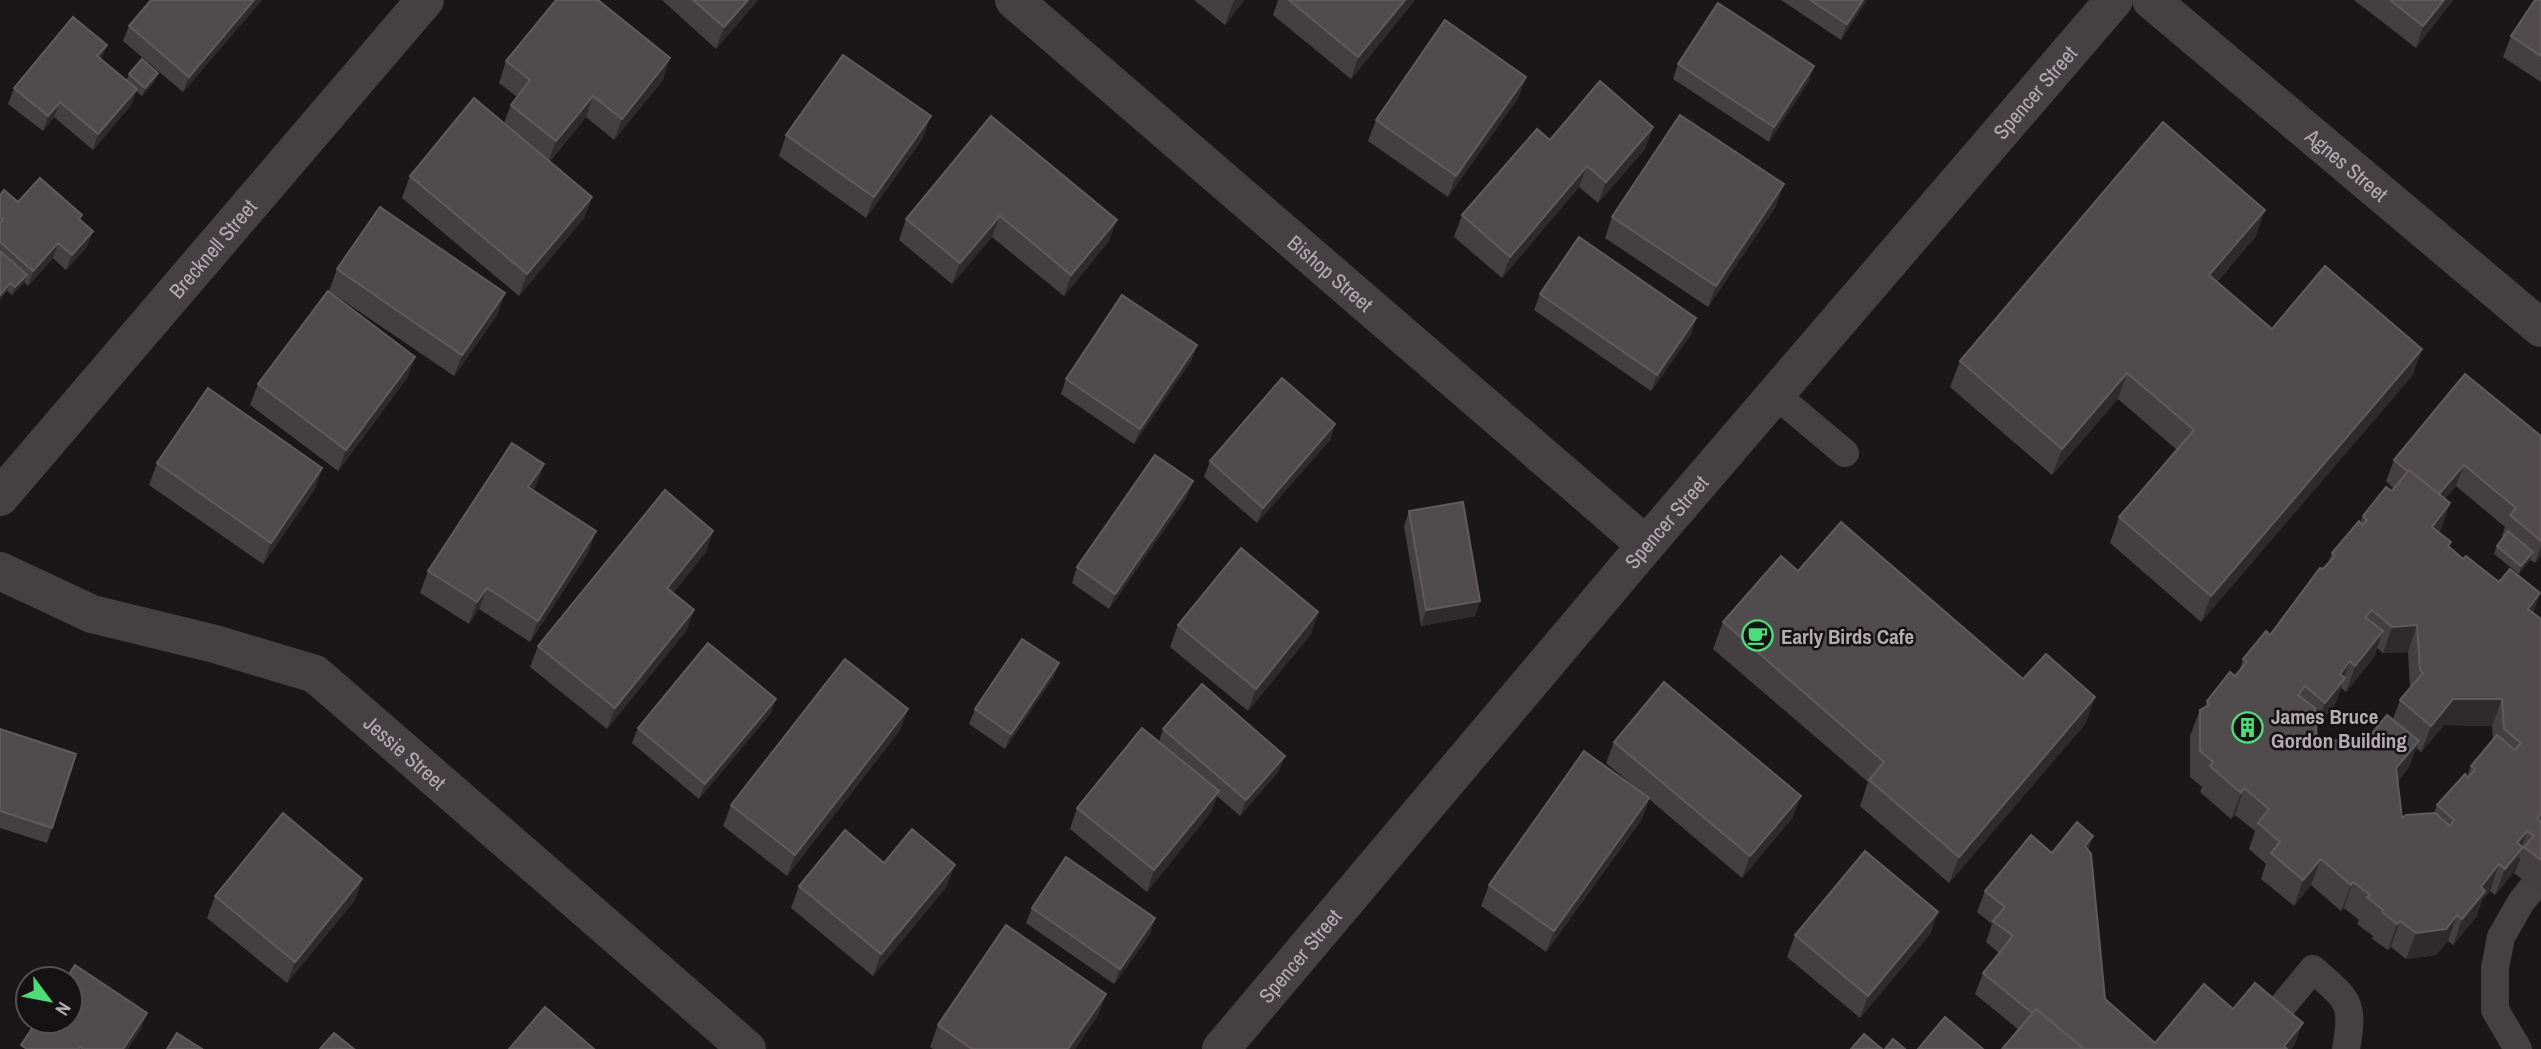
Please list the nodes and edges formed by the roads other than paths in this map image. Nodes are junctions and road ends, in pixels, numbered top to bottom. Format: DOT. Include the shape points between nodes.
graph roads {
  1 [pos="425,0"];
  2 [pos="1014,0"];
  3 [pos="2114,0"];
  4 [pos="2151,0"];
  5 [pos="2541,328"];
  6 [pos="1776,394"];
  7 [pos="1845,453"];
  8 [pos="0,497"];
  9 [pos="1646,545"];
  10 [pos="0,571"];
  11 [pos="2541,877"];
  12 [pos="2275,1015"];
  13 [pos="747,1049"];
  14 [pos="1221,1049"];
  15 [pos="2346,1049"];
  16 [pos="2518,1049"];
  1 -- 8 [label="street, Brecknell Street"];
  2 -- 9 [label="street, Bishop Street"];
  3 -- 6 [label="street, Spencer Street"];
  4 -- 5 [label="street, Agnes Street"];
  6 -- 7 [label="lane"];
  6 -- 9 [label="street, Spencer Street"];
  9 -- 14 [label="street, Spencer Street"];
  10 -- 13 [label="street, Jessie Street" via="92,614 315,674"];
  11 -- 16 [label="lane" via="2501,937 2495,968 2495,1010"];
  12 -- 15 [label="lane" via="2313,969 2347,1000 2351,1022"];
}
